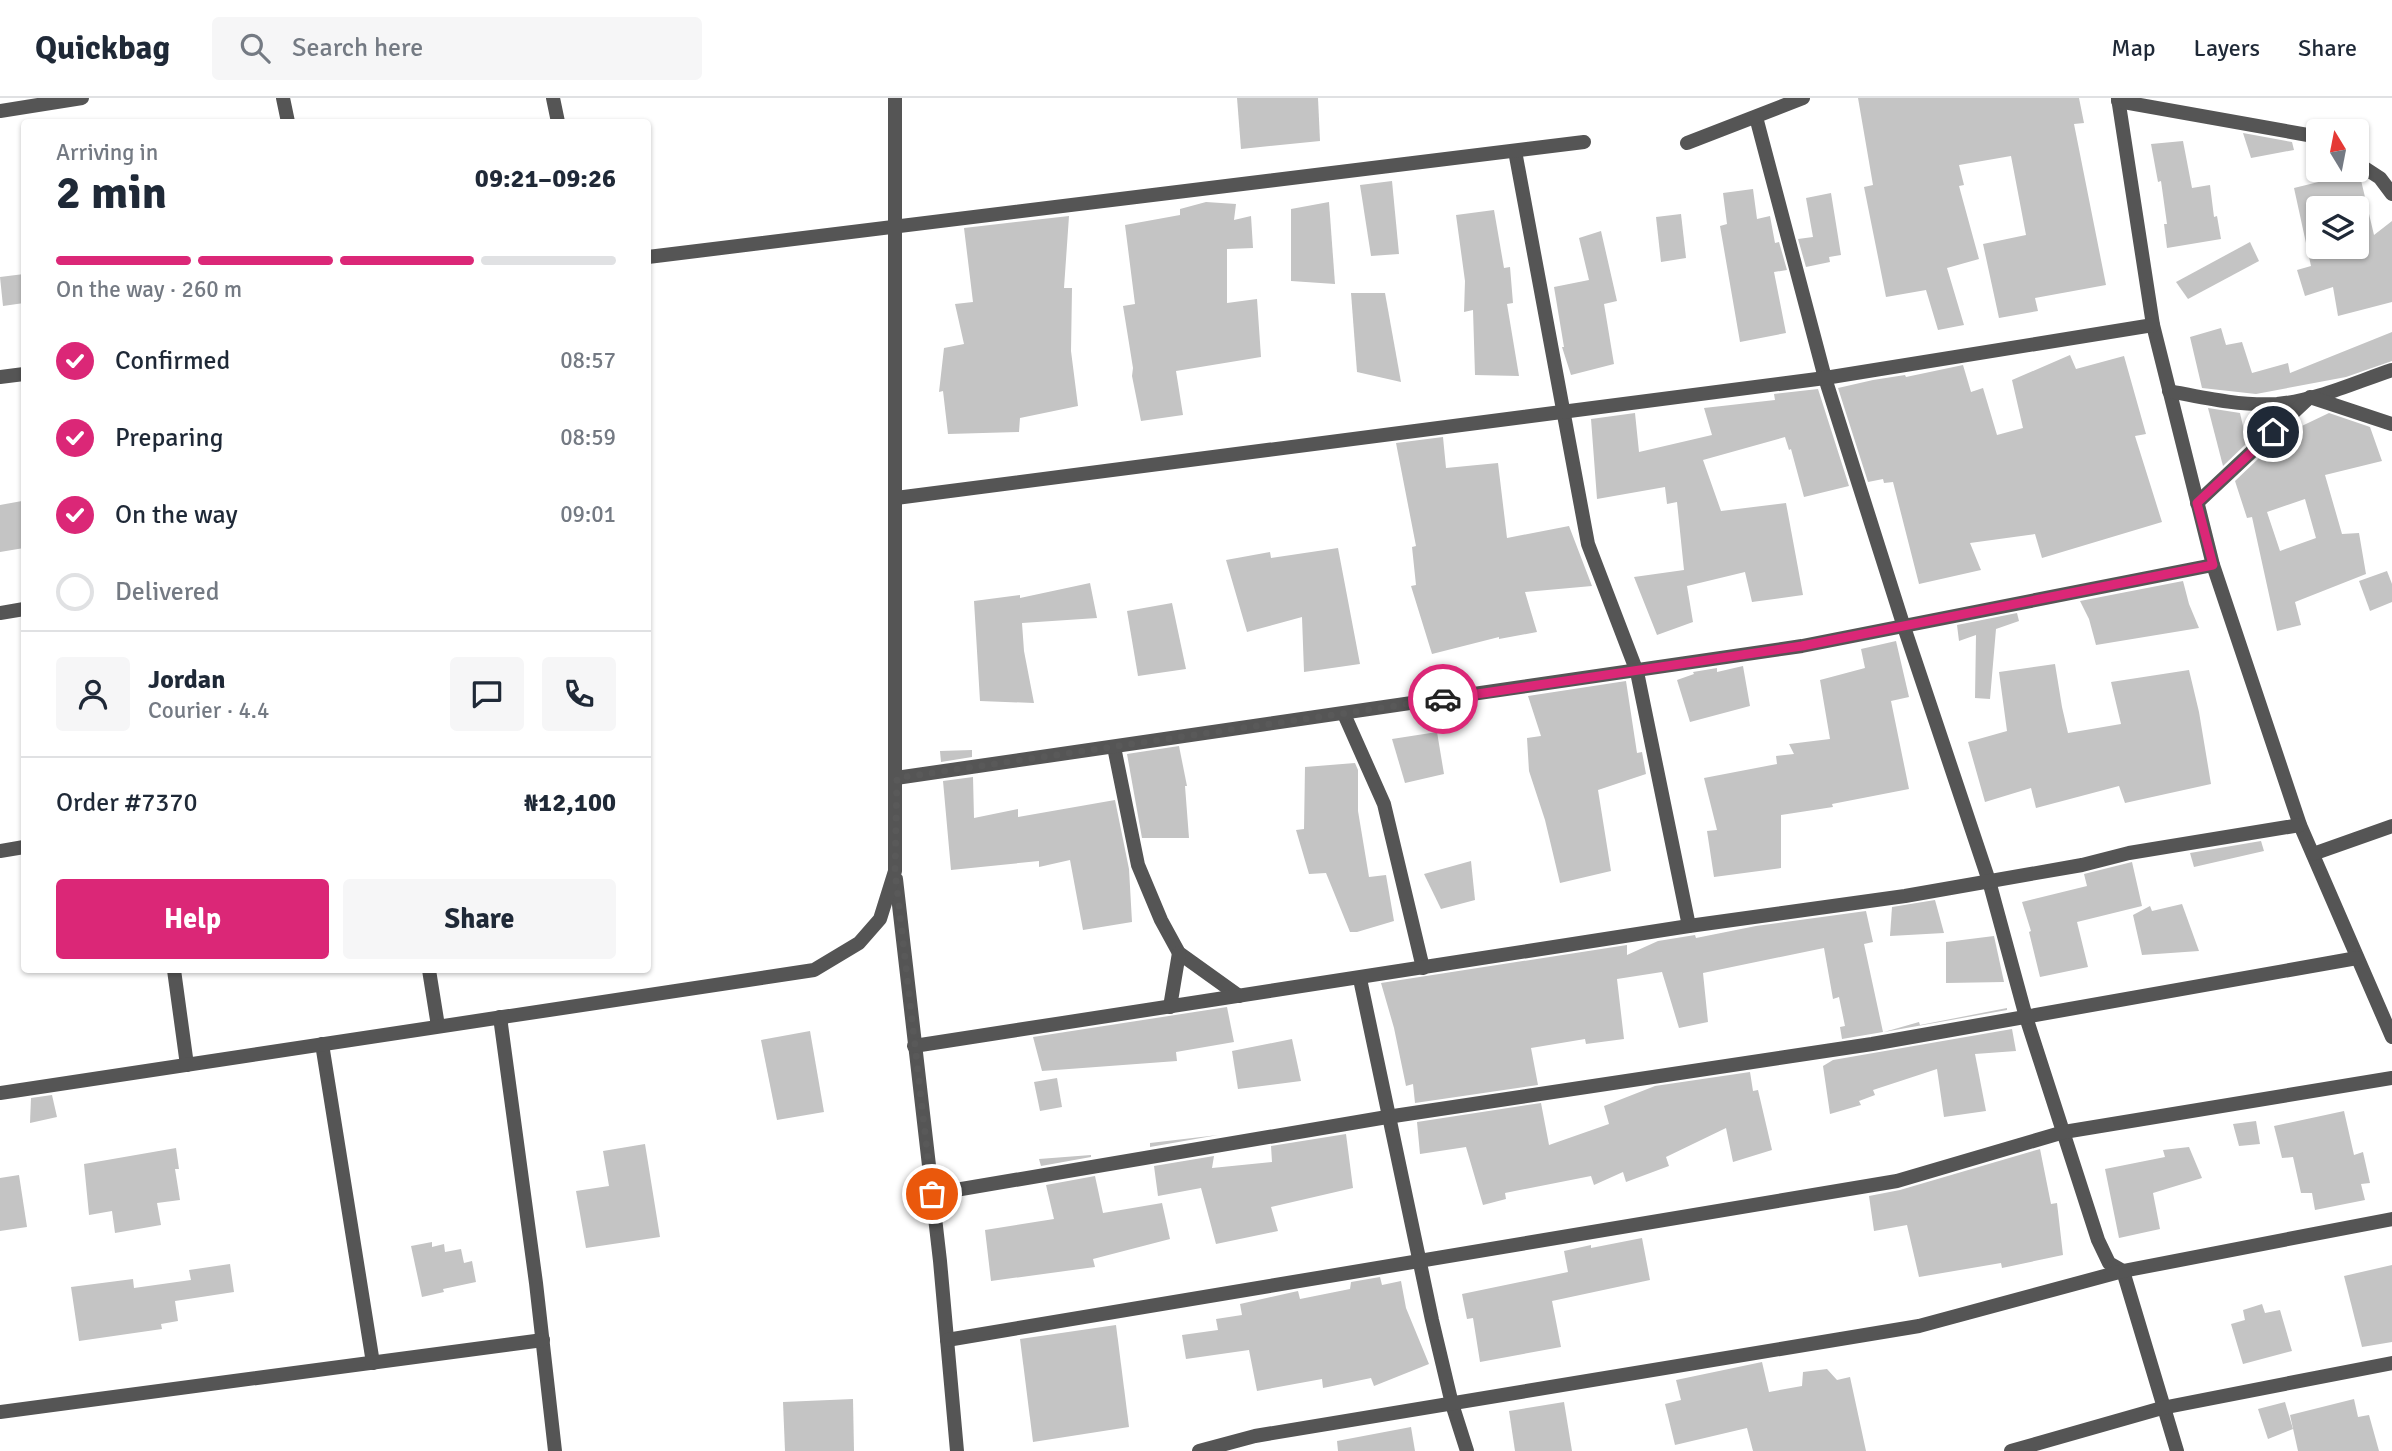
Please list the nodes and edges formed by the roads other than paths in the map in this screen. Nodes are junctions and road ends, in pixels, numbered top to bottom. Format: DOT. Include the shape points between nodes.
graph roads {
  1 [pos="82,98"];
  2 [pos="283,98"];
  3 [pos="553,98"];
  4 [pos="895,98"];
  5 [pos="1803,98"];
  6 [pos="2118,99"];
  7 [pos="0,111"];
  8 [pos="1756,117"];
  9 [pos="287,119"];
  10 [pos="557,119"];
  11 [pos="2306,135"];
  12 [pos="1584,142"];
  13 [pos="1687,143"];
  14 [pos="1515,150"];
  15 [pos="2370,172"];
  16 [pos="2392,194"];
  17 [pos="895,226"];
  18 [pos="651,257"];
  19 [pos="2152,325"];
  20 [pos="2392,370"];
  21 [pos="21,374"];
  22 [pos="0,377"];
  23 [pos="1825,378"];
  24 [pos="2169,391"];
  25 [pos="2310,397"];
  26 [pos="1563,412"];
  27 [pos="2392,424"];
  28 [pos="896,498"];
  29 [pos="2197,503"];
  30 [pos="2213,565"];
  31 [pos="21,610"];
  32 [pos="0,613"];
  33 [pos="1904,627"];
  34 [pos="1637,672"];
  35 [pos="1344,714"];
  36 [pos="1114,747"];
  37 [pos="897,778"];
  38 [pos="2300,825"];
  39 [pos="2392,826"];
  40 [pos="21,848"];
  41 [pos="0,851"];
  42 [pos="2313,854"];
  43 [pos="895,871"];
  44 [pos="1989,881"];
  45 [pos="1689,926"];
  46 [pos="1180,953"];
  47 [pos="2357,958"];
  48 [pos="1423,968"];
  49 [pos="174,973"];
  50 [pos="429,973"];
  51 [pos="1360,978"];
  52 [pos="1239,996"];
  53 [pos="1170,1007"];
  54 [pos="500,1017"];
  55 [pos="2026,1017"];
  56 [pos="438,1026"];
  57 [pos="2392,1037"];
  58 [pos="322,1044"];
  59 [pos="914,1046"];
  60 [pos="187,1065"];
  61 [pos="2392,1078"];
  62 [pos="0,1093"];
  63 [pos="1387,1117"];
  64 [pos="2064,1132"];
  65 [pos="932,1194"];
  66 [pos="2392,1219"];
  67 [pos="1420,1260"];
  68 [pos="2123,1271"];
  69 [pos="543,1340"];
  70 [pos="947,1340"];
  71 [pos="373,1363"];
  72 [pos="2392,1363"];
  73 [pos="1452,1404"];
  74 [pos="2162,1408"];
  75 [pos="0,1412"];
  76 [pos="555,1451"];
  77 [pos="957,1451"];
  78 [pos="1199,1451"];
  79 [pos="1467,1451"];
  80 [pos="2011,1451"];
  81 [pos="2177,1451"];
  1 -- 7 [label="street"];
  2 -- 9 [label="street"];
  3 -- 10 [label="street"];
  4 -- 17 [label="street"];
  5 -- 8 [label="street"];
  6 -- 11 [label="street"];
  6 -- 19 [label="street"];
  8 -- 13 [label="street"];
  8 -- 23 [label="street"];
  12 -- 14 [label="street"];
  14 -- 17 [label="street"];
  14 -- 26 [label="street"];
  15 -- 16 [label="street"];
  17 -- 18 [label="street"];
  17 -- 28 [label="street"];
  19 -- 23 [label="street"];
  19 -- 24 [label="street"];
  20 -- 25 [label="street"];
  21 -- 22 [label="street"];
  23 -- 26 [label="street"];
  23 -- 33 [label="street"];
  24 -- 25 [label="street" via="2256,404"];
  24 -- 29 [label="street"];
  25 -- 27 [label="street"];
  25 -- 29 [label="street"];
  26 -- 28 [label="street"];
  26 -- 34 [label="street" via="1588,544"];
  28 -- 37 [label="street"];
  29 -- 30 [label="street"];
  30 -- 33 [label="street"];
  30 -- 38 [label="street"];
  31 -- 32 [label="street"];
  33 -- 34 [label="street"];
  33 -- 44 [label="street"];
  34 -- 35 [label="street"];
  34 -- 45 [label="street"];
  35 -- 36 [label="street"];
  35 -- 48 [label="street" via="1384,804"];
  36 -- 37 [label="street"];
  36 -- 46 [label="street" via="1138,865"];
  37 -- 43 [label="street"];
  38 -- 42 [label="street"];
  38 -- 44 [label="street"];
  39 -- 42 [label="street"];
  40 -- 41 [label="street"];
  42 -- 47 [label="street"];
  43 -- 54 [label="street" via="880,919 859,943 814,970"];
  43 -- 59 [label="street"];
  44 -- 45 [label="street"];
  44 -- 55 [label="street"];
  45 -- 48 [label="street"];
  46 -- 52 [label="street"];
  46 -- 53 [label="street"];
  47 -- 55 [label="street"];
  47 -- 57 [label="street"];
  48 -- 51 [label="street"];
  49 -- 60 [label="street"];
  50 -- 56 [label="street"];
  51 -- 52 [label="street"];
  51 -- 63 [label="street"];
  52 -- 53 [label="street"];
  53 -- 59 [label="street"];
  54 -- 56 [label="street"];
  54 -- 69 [label="street"];
  55 -- 63 [label="street"];
  55 -- 64 [label="street"];
  56 -- 58 [label="street"];
  58 -- 60 [label="street"];
  58 -- 71 [label="street"];
  59 -- 65 [label="street"];
  60 -- 62 [label="street"];
  61 -- 64 [label="street"];
  63 -- 65 [label="street"];
  63 -- 67 [label="street"];
  64 -- 67 [label="street" via="1897,1181"];
  64 -- 68 [label="street" via="2098,1240 2109,1263"];
  65 -- 70 [label="street"];
  66 -- 68 [label="street"];
  67 -- 70 [label="street"];
  67 -- 73 [label="street"];
  68 -- 73 [label="street" via="1919,1326"];
  68 -- 74 [label="street"];
  69 -- 71 [label="street"];
  69 -- 76 [label="street"];
  70 -- 77 [label="street"];
  71 -- 75 [label="street"];
  72 -- 74 [label="street"];
  73 -- 78 [label="street" via="1255,1436"];
  73 -- 79 [label="street"];
  74 -- 80 [label="street"];
  74 -- 81 [label="street"];
}
